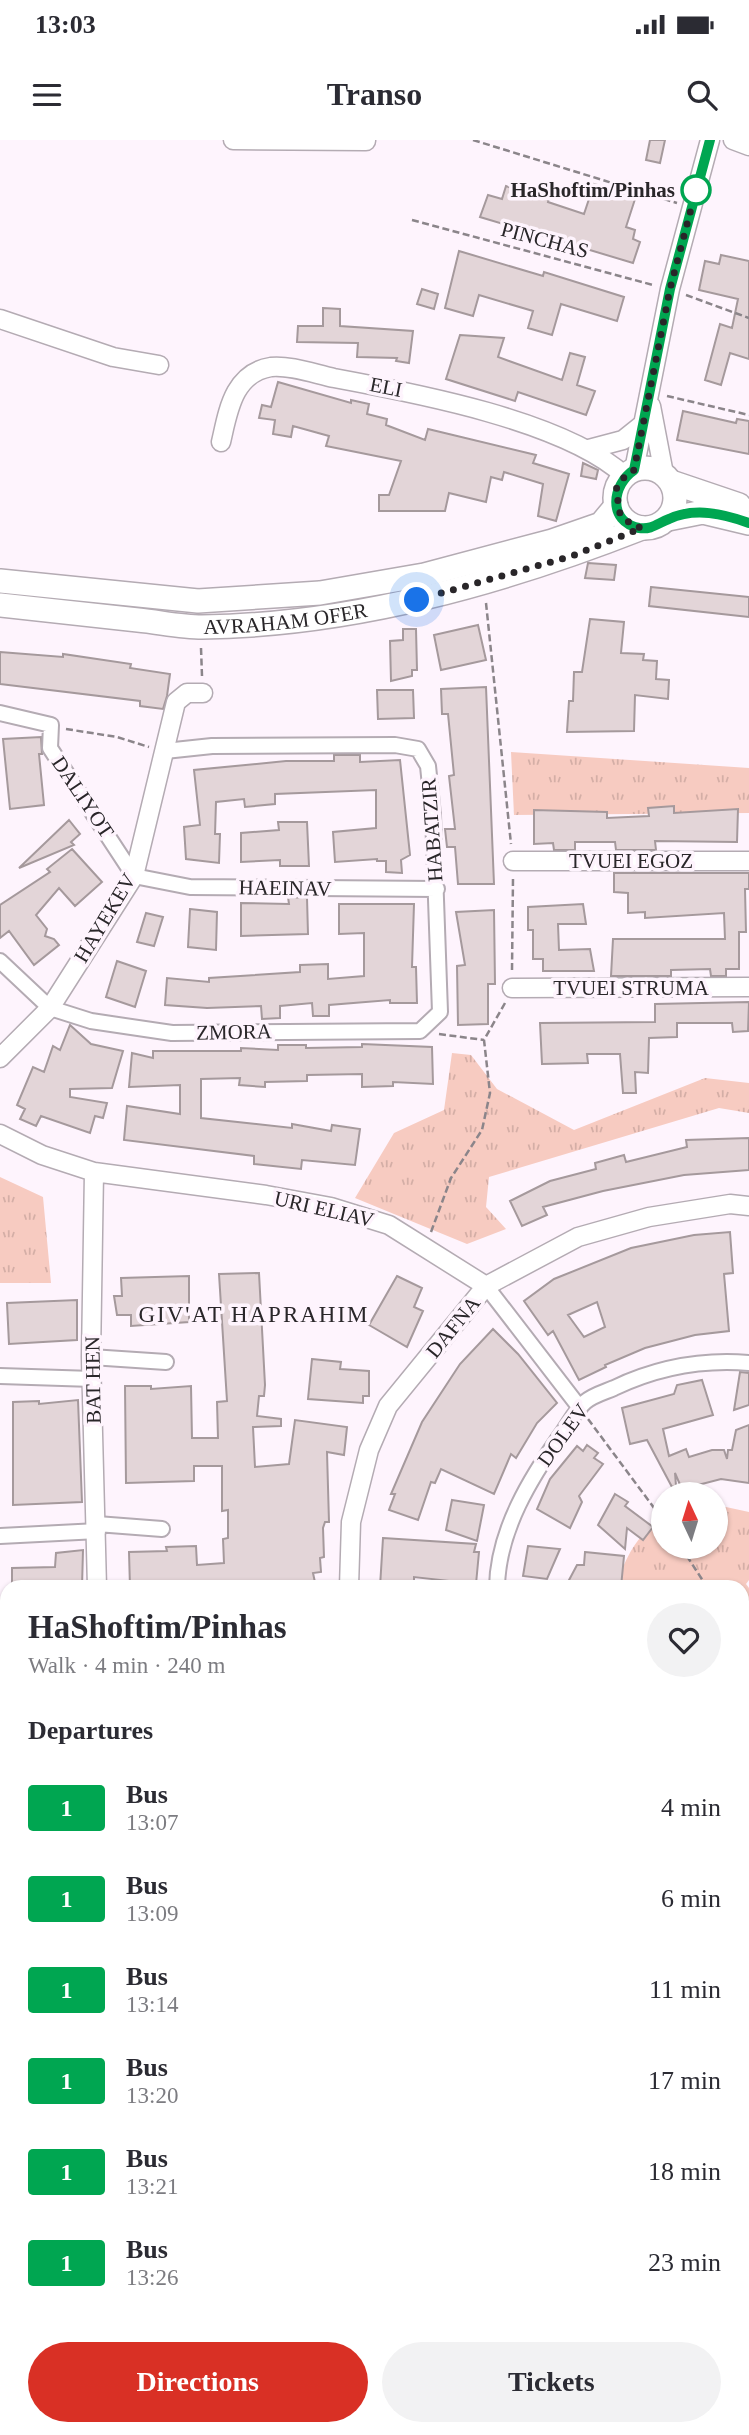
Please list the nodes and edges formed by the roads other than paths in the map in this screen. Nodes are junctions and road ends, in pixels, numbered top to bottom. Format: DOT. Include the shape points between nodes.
graph roads {
  1 [pos="233,140"];
  2 [pos="710,140"];
  3 [pos="733,140"];
  4 [pos="366,141"];
  5 [pos="749,146"];
  6 [pos="0,319"];
  7 [pos="159,365"];
  8 [pos="649,392"];
  9 [pos="643,424"];
  10 [pos="221,442"];
  11 [pos="589,449"];
  12 [pos="630,473"];
  13 [pos="667,478"];
  14 [pos="616,506"];
  15 [pos="749,508"];
  16 [pos="668,519"];
  17 [pos="749,523"];
  18 [pos="642,528"];
  19 [pos="0,581"];
  20 [pos="0,605"];
  21 [pos="203,693"];
  22 [pos="0,713"];
  23 [pos="166,751"];
  24 [pos="513,861"];
  25 [pos="749,861"];
  26 [pos="134,876"];
  27 [pos="437,890"];
  28 [pos="0,961"];
  29 [pos="749,987"];
  30 [pos="512,988"];
  31 [pos="50,1008"];
  32 [pos="420,1031"];
  33 [pos="0,1058"];
  34 [pos="0,1134"];
  35 [pos="94,1172"];
  36 [pos="749,1206"];
  37 [pos="486,1286"];
  38 [pos="91,1357"];
  39 [pos="166,1362"];
  40 [pos="749,1363"];
  41 [pos="0,1376"];
  42 [pos="93,1379"];
  43 [pos="580,1408"];
  44 [pos="97,1527"];
  45 [pos="162,1529"];
  46 [pos="0,1536"];
  47 [pos="97,1580"];
  48 [pos="349,1580"];
  49 [pos="496,1580"];
  1 -- 4 [label="street"];
  2 -- 8 [label="street" via="670,289"];
  3 -- 5 [label="street"];
  6 -- 7 [label="street" via="113,357"];
  8 -- 9 [label="street"];
  8 -- 13 [label="street"];
  9 -- 11 [label="street" via="623,440"];
  9 -- 12 [label="street"];
  10 -- 11 [label="street, ELI" via="230,400 242,381 270,367 415,393"];
  11 -- 12 [label="street, ELI"];
  12 -- 13 [label="street" via="654,470"];
  12 -- 14 [label="street" via="616,489"];
  13 -- 15 [label="street"];
  13 -- 16 [label="street" via="676,502"];
  14 -- 18 [label="street" via="625,521"];
  14 -- 19 [label="street, AVRAHAM OFER" via="601,524 552,541 424,575 320,593 198,601"];
  16 -- 17 [label="street" via="704,512"];
  16 -- 18 [label="street"];
  18 -- 20 [label="street, AVRAHAM OFER" via="572,556 417,600 339,616 200,627"];
  21 -- 23 [label="street, HAYEKEV" via="187,693 176,702"];
  22 -- 26 [label="street, DALIYOT" via="51,725 50,748"];
  23 -- 26 [label="street, HAYEKEV"];
  23 -- 27 [label="street, HABATZIR" via="212,746 395,745 418,750 428,766"];
  24 -- 25 [label="street, TVUEI EGOZ"];
  26 -- 27 [label="street, HAEINAV" via="190,887"];
  26 -- 31 [label="street, HAYEKEV"];
  27 -- 32 [label="street, HABATZIR" via="440,1012"];
  28 -- 31 [label="street"];
  29 -- 30 [label="street, TVUEI STRUMA"];
  31 -- 32 [label="street, ZMORA" via="91,1021 172,1033"];
  31 -- 33 [label="street, HAYEKEV"];
  34 -- 35 [label="street, URI ELIAV"];
  35 -- 37 [label="street, URI ELIAV" via="331,1207 389,1225"];
  35 -- 38 [label="street, BAT HEN"];
  36 -- 37 [label="street, DAFNA" via="730,1204 649,1217 578,1237"];
  37 -- 43 [label="street, URI ELIAV"];
  37 -- 48 [label="street, DAFNA" via="388,1406 369,1450 351,1522"];
  38 -- 39 [label="street"];
  38 -- 42 [label="street, BAT HEN"];
  40 -- 43 [label="street, DOLEV" via="715,1360 673,1366 634,1378 587,1400"];
  41 -- 42 [label="street"];
  42 -- 44 [label="street, BAT HEN"];
  43 -- 49 [label="street, DOLEV" via="512,1515"];
  44 -- 45 [label="street"];
  44 -- 46 [label="street"];
  44 -- 47 [label="street, BAT HEN"];
}
